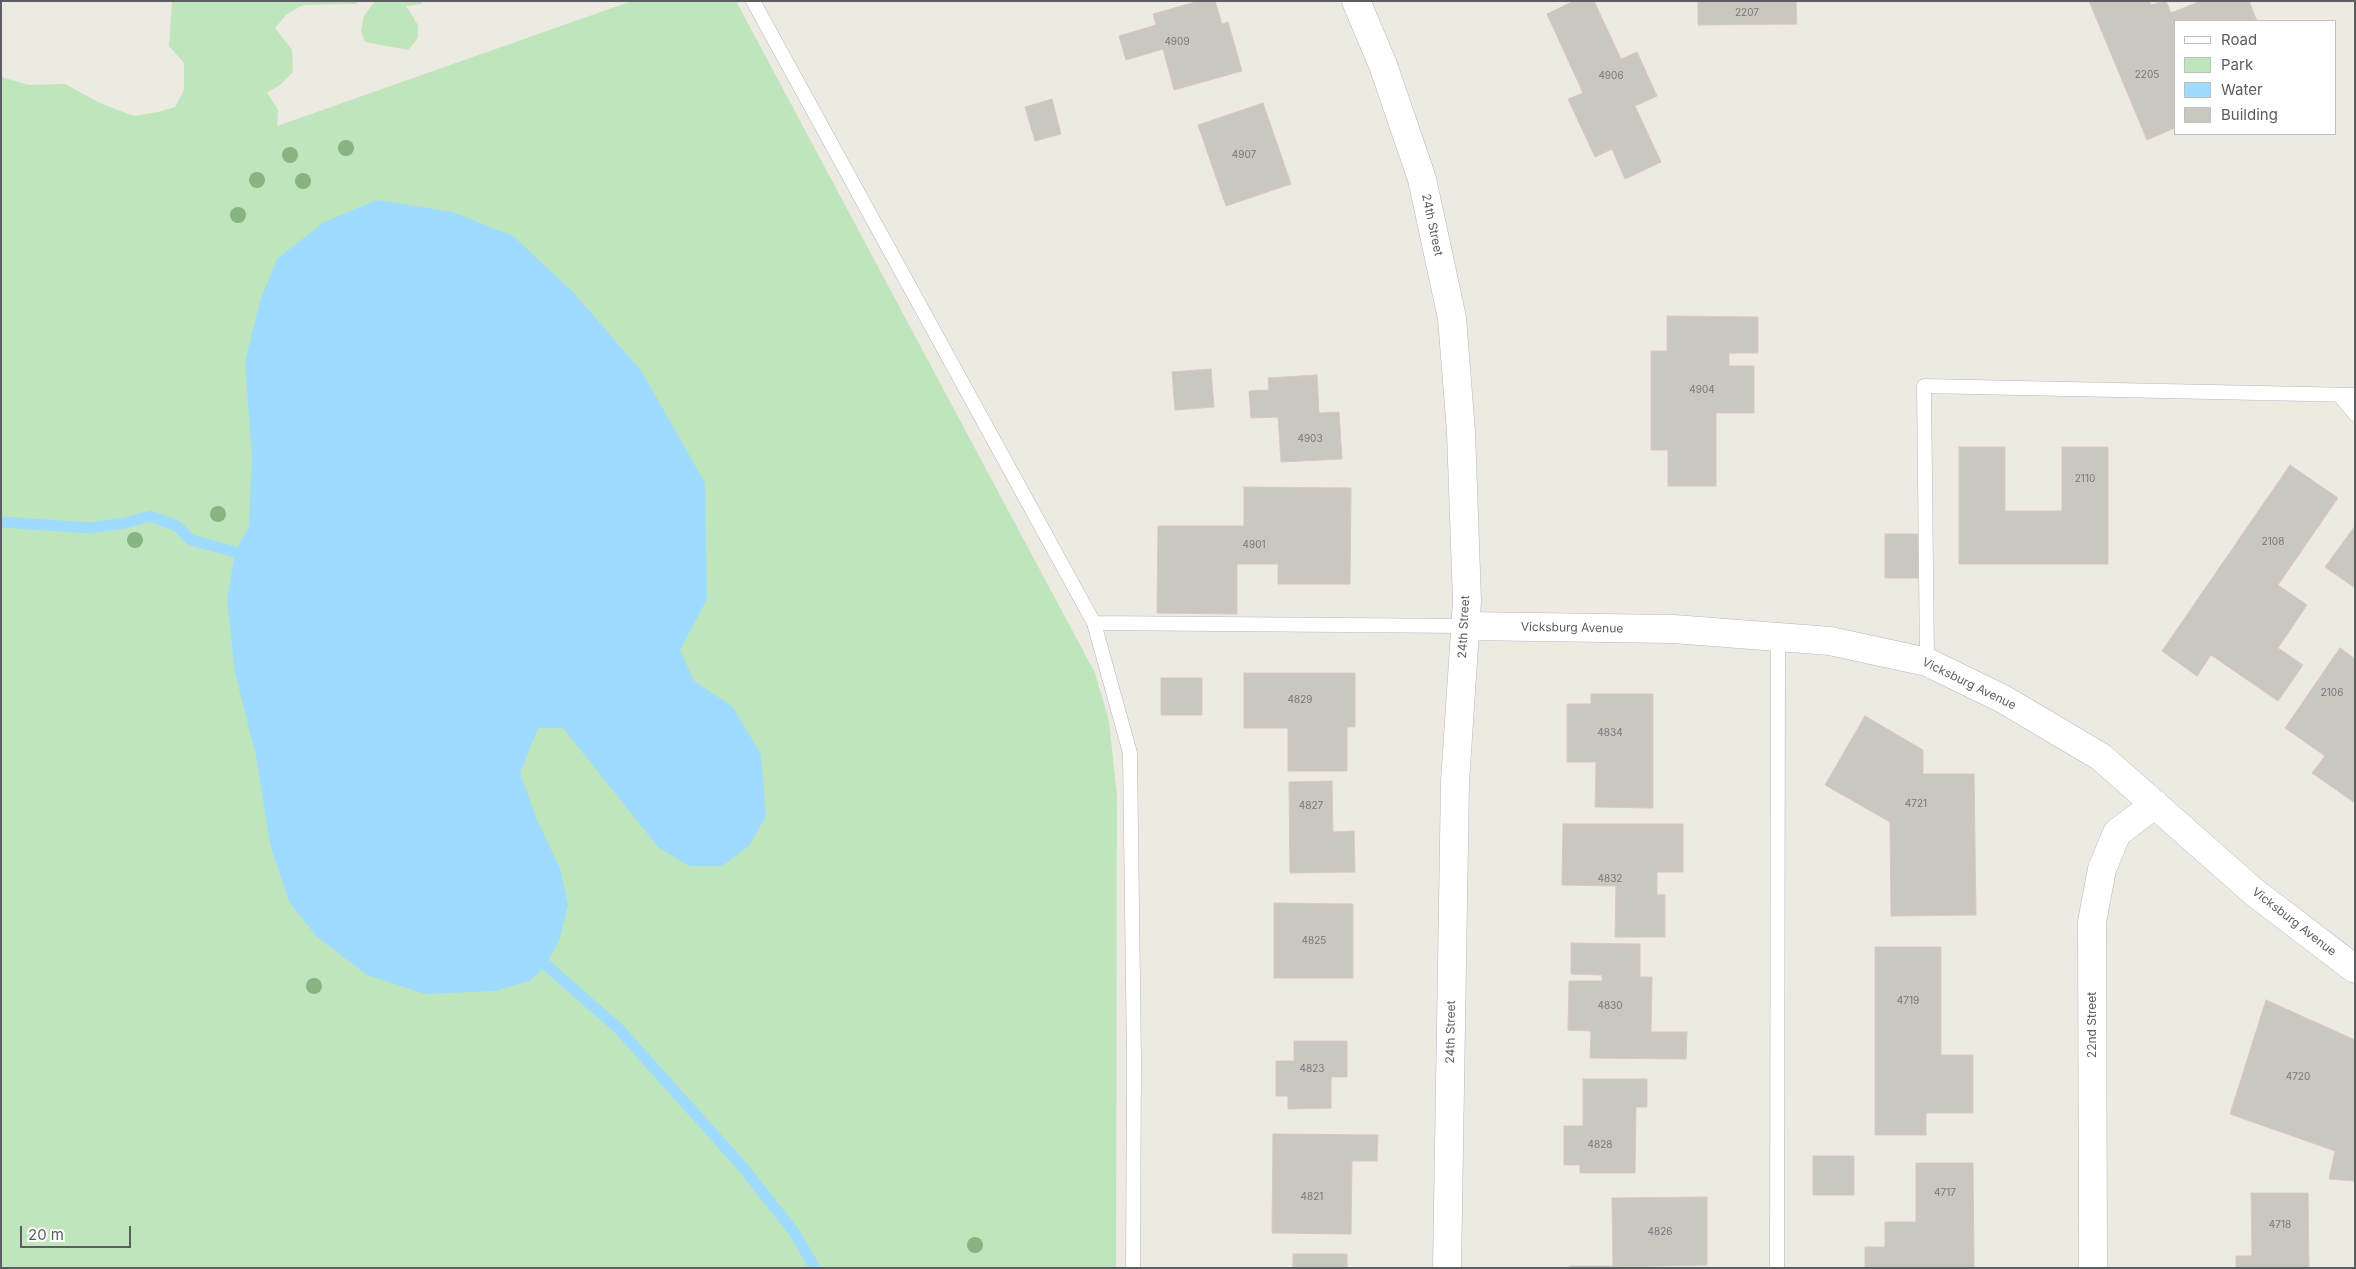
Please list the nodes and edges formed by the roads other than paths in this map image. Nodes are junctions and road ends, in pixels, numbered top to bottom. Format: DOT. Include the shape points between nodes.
graph roads {
  1 [pos="753,1"];
  2 [pos="1356,1"];
  3 [pos="2339,395"];
  4 [pos="2355,395"];
  5 [pos="2355,414"];
  6 [pos="1094,624"];
  7 [pos="1465,626"];
  8 [pos="1778,637"];
  9 [pos="1927,662"];
  10 [pos="2155,804"];
  11 [pos="2355,969"];
  12 [pos="1133,1268"];
  13 [pos="1447,1268"];
  14 [pos="1777,1268"];
  15 [pos="2093,1268"];
  1 -- 6 [label="lane"];
  2 -- 7 [label="street, 24th Street" via="1383,65 1422,179 1452,318 1461,432 1467,601"];
  3 -- 4 [label="lane"];
  3 -- 5 [label="lane"];
  3 -- 9 [label="lane" via="1924,386"];
  6 -- 7 [label="lane"];
  6 -- 12 [label="lane" via="1130,753"];
  7 -- 8 [label="street, Vicksburg Avenue" via="1674,629"];
  7 -- 13 [label="street, 24th Street" via="1455,782"];
  8 -- 9 [label="street, Vicksburg Avenue" via="1830,641"];
  8 -- 14 [label="lane"];
  9 -- 10 [label="street, Vicksburg Avenue" via="2003,699 2101,758"];
  10 -- 11 [label="street, Vicksburg Avenue" via="2254,892"];
  10 -- 15 [label="street, 22nd Street" via="2117,833 2102,869 2092,922"];
}
